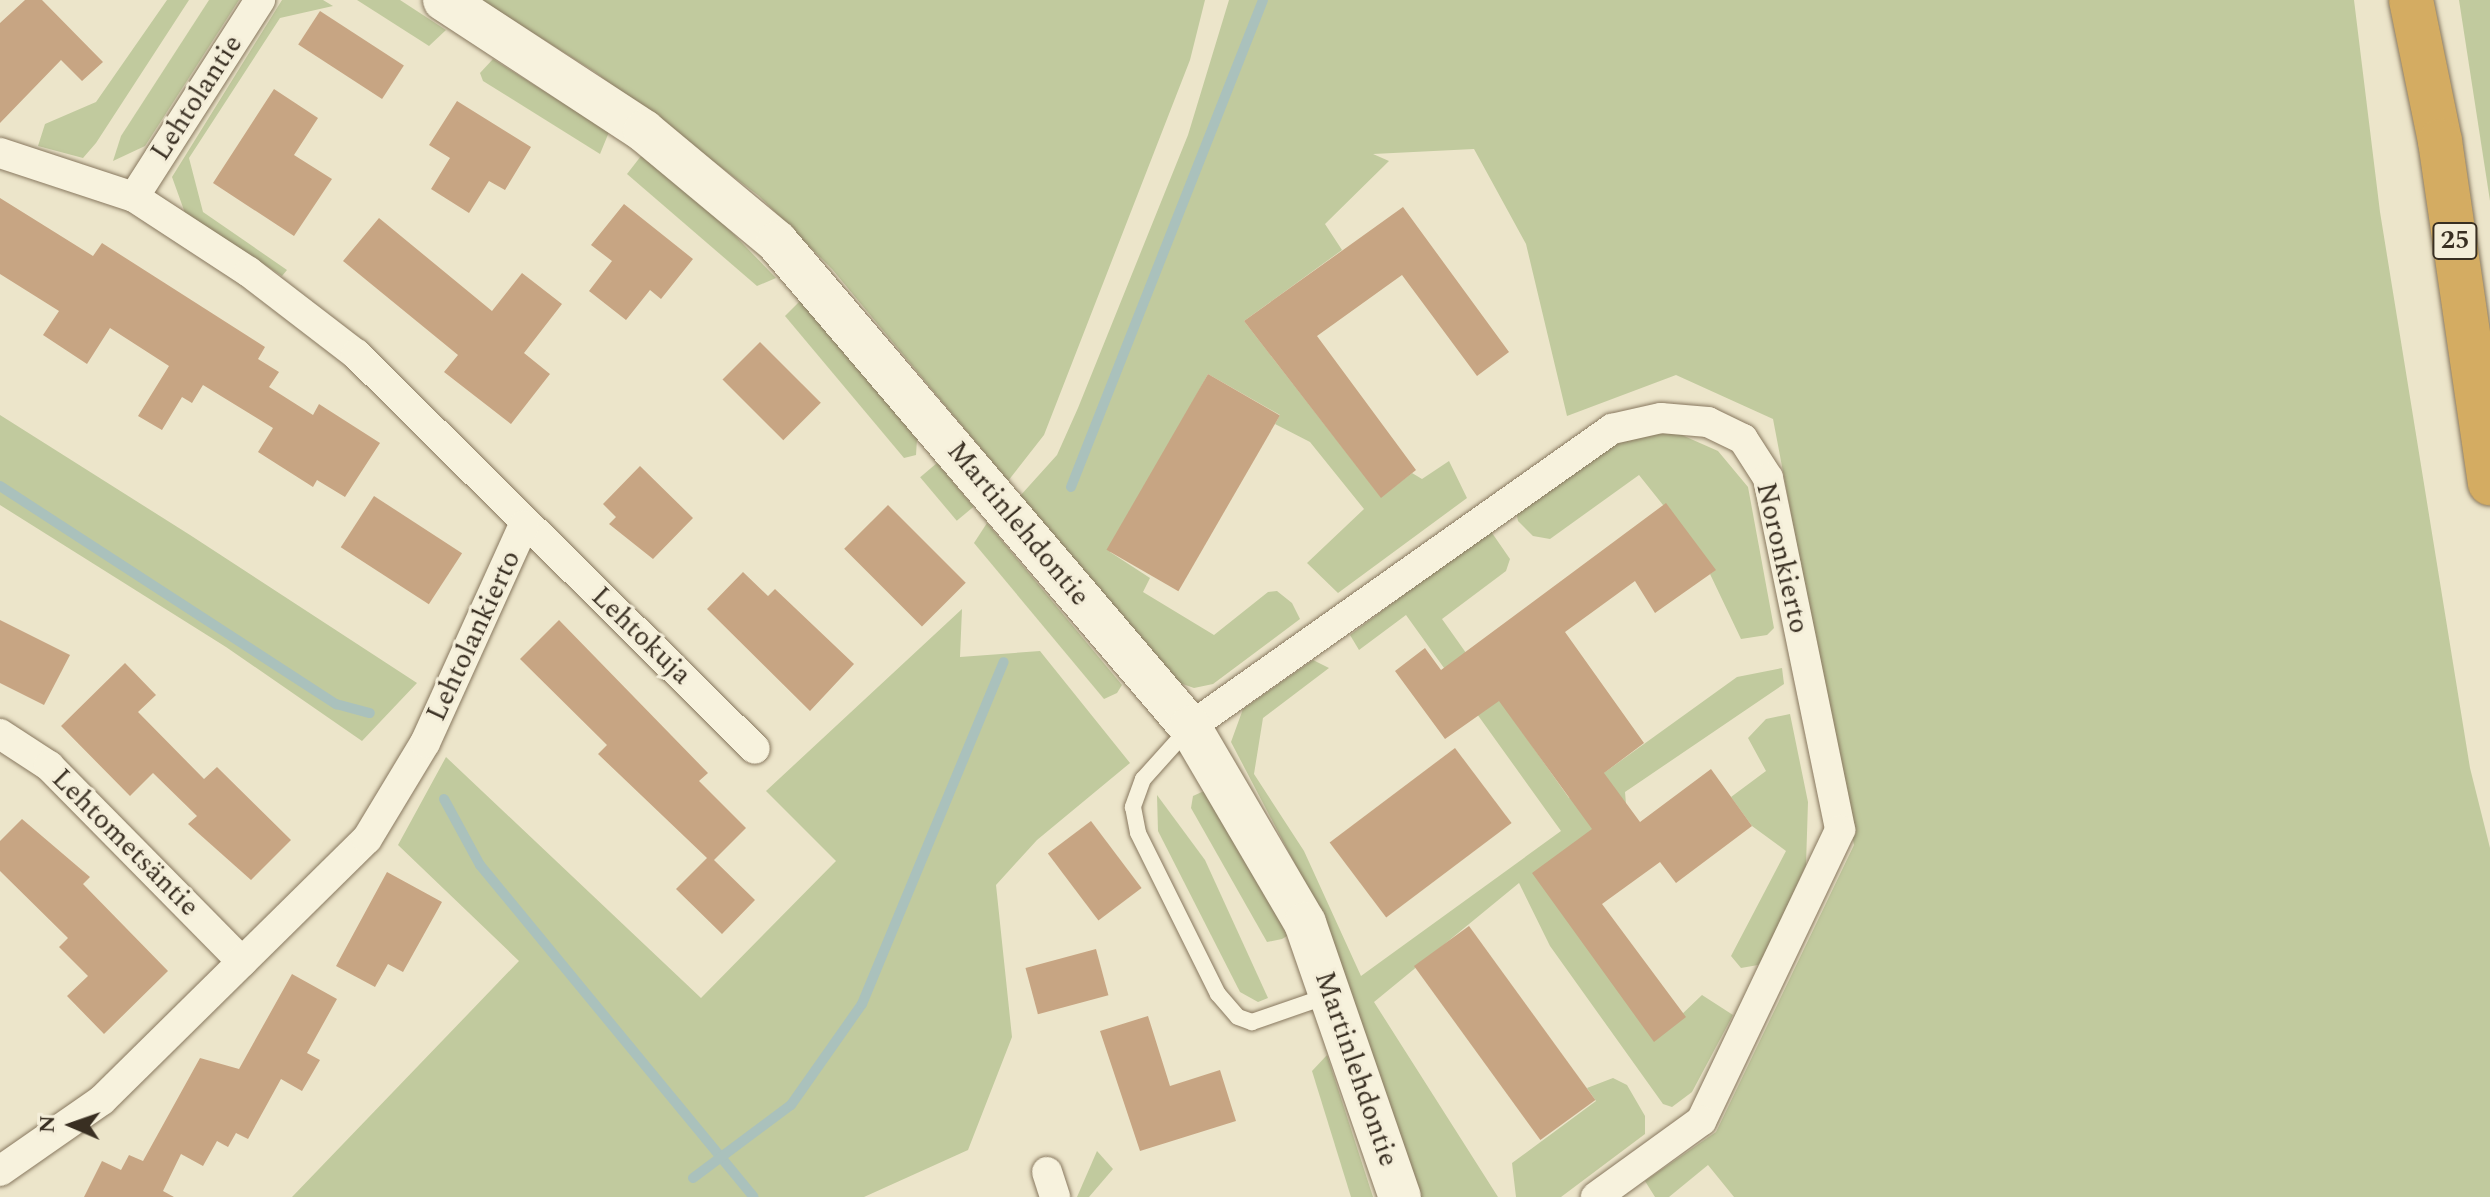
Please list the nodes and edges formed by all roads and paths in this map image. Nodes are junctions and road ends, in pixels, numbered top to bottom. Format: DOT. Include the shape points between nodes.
graph roads {
  1 [pos="260,0"];
  2 [pos="444,0"];
  3 [pos="2411,0"];
  4 [pos="0,153"];
  5 [pos="134,197"];
  6 [pos="2490,483"];
  7 [pos="524,525"];
  8 [pos="1190,727"];
  9 [pos="0,734"];
  10 [pos="755,749"];
  11 [pos="242,962"];
  12 [pos="1333,995"];
  13 [pos="0,1171"];
  14 [pos="1400,1197"];
  15 [pos="1596,1197"];
  1 -- 5 [label="street, Lehtolantie"];
  2 -- 8 [label="street, Martinlehdontie" via="644,131 768,233"];
  3 -- 6 [label="highway, 25" via="2440,141"];
  4 -- 5 [label="street, Lehtolankierto"];
  5 -- 7 [label="street, Lehtolankierto" via="249,272 356,354"];
  7 -- 10 [label="street, Lehtokuja"];
  7 -- 11 [label="street, Lehtolankierto" via="478,636 394,800 367,839"];
  8 -- 12 [label="street, Martinlehdontie" via="1276,865"];
  8 -- 12 [label="lane" via="1143,779 1133,807 1138,833 1218,994 1238,1017 1252,1022"];
  8 -- 15 [label="street, Noronkierto" via="1612,429 1661,418 1708,422 1743,439 1768,478 1840,830 1701,1121"];
  9 -- 11 [label="street, Lehtometsäntie" via="49,766"];
  11 -- 13 [label="street, Lehtolankierto" via="102,1100"];
  12 -- 14 [label="street, Martinlehdontie"];
}
